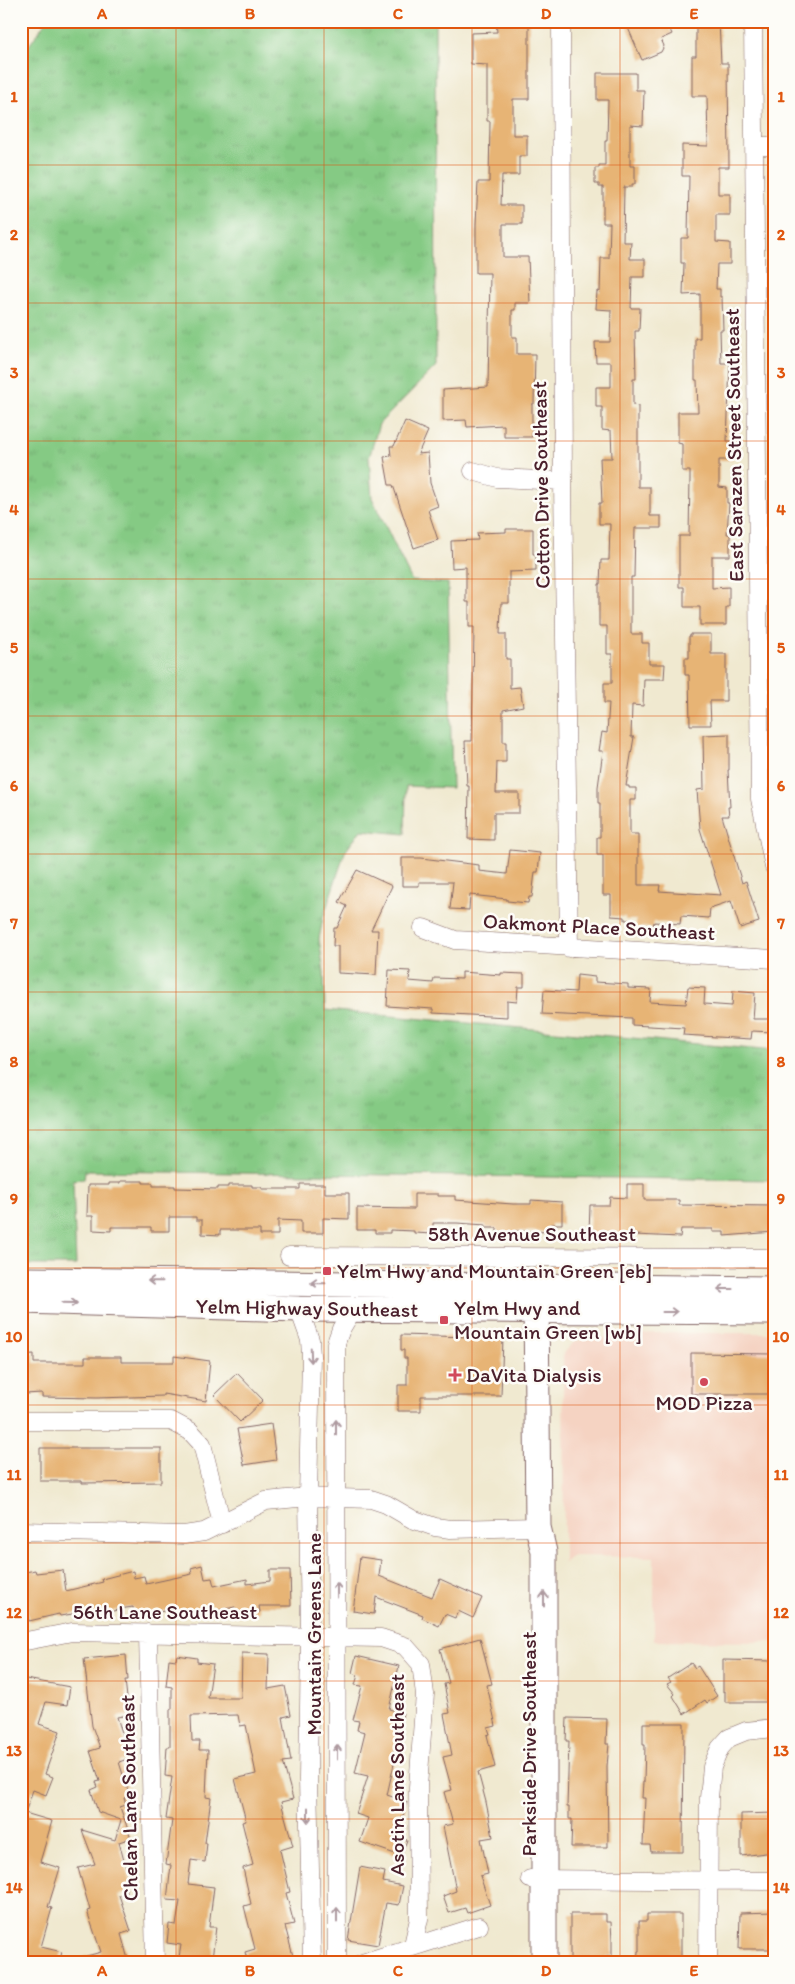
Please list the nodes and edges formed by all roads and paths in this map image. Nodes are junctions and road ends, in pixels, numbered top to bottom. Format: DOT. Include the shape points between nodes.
graph roads {
  1 [pos="561,21"];
  2 [pos="753,21"];
  3 [pos="754,146"];
  4 [pos="774,146"];
  5 [pos="473,471"];
  6 [pos="563,482"];
  7 [pos="774,867"];
  8 [pos="423,928"];
  9 [pos="569,948"];
  10 [pos="774,959"];
  11 [pos="289,1256"];
  12 [pos="774,1258"];
  13 [pos="21,1282"];
  14 [pos="774,1289"];
  15 [pos="536,1300"];
  16 [pos="21,1301"];
  17 [pos="299,1309"];
  18 [pos="353,1309"];
  19 [pos="774,1312"];
  20 [pos="21,1421"];
  21 [pos="308,1496"];
  22 [pos="336,1497"];
  23 [pos="222,1524"];
  24 [pos="538,1527"];
  25 [pos="21,1532"];
  26 [pos="148,1633"];
  27 [pos="310,1636"];
  28 [pos="338,1637"];
  29 [pos="21,1642"];
  30 [pos="774,1728"];
  31 [pos="537,1879"];
  32 [pos="709,1880"];
  33 [pos="774,1881"];
  34 [pos="479,1926"];
  35 [pos="413,1945"];
  36 [pos="155,1963"];
  37 [pos="312,1963"];
  38 [pos="334,1963"];
  39 [pos="362,1963"];
  40 [pos="529,1963"];
  41 [pos="544,1963"];
  42 [pos="708,1963"];
  1 -- 6 [label="street, Cotton Drive Southeast"];
  2 -- 3 [label="street, East Sarazen Street Southeast"];
  3 -- 4 [label="street"];
  3 -- 7 [label="street, East Sarazen Street Southeast" via="760,799"];
  5 -- 6 [label="street" via="497,478"];
  6 -- 9 [label="street, Cotton Drive Southeast"];
  8 -- 9 [label="street, Oakmont Place Southeast" via="455,940"];
  9 -- 10 [label="street, Oakmont Place Southeast"];
  11 -- 12 [label="street, 58th Avenue Southeast"];
  15 -- 13 [label="main road, Yelm Highway Southeast, one-way" via="365,1283"];
  14 -- 15 [label="main road, Yelm Highway Southeast, one-way"];
  15 -- 18 [label="main road, Yelm Highway Southeast"];
  15 -- 19 [label="main road, Yelm Highway Southeast, one-way"];
  15 -- 24 [label="main road, Parkside Drive Southeast"];
  16 -- 17 [label="main road, Yelm Highway Southeast, one-way"];
  17 -- 18 [label="main road, Yelm Highway Southeast"];
  17 -- 21 [label="street, Mountain Greens Lane, one-way" via="310,1340 311,1356"];
  22 -- 18 [label="street, Mountain Greens Lane, one-way" via="336,1343"];
  20 -- 23 [label="street" via="171,1421 177,1424 190,1431 202,1444"];
  21 -- 22 [label="street"];
  21 -- 23 [label="street" via="266,1501"];
  21 -- 27 [label="street, Mountain Greens Lane"];
  22 -- 24 [label="street" via="371,1499 434,1527"];
  28 -- 22 [label="street, Mountain Greens Lane, one-way"];
  23 -- 25 [label="street" via="204,1532 184,1535"];
  24 -- 31 [label="main road, Parkside Drive Southeast" via="544,1552"];
  26 -- 27 [label="street, 56th Lane Southeast"];
  26 -- 29 [label="street, 56th Lane Southeast" via="72,1632"];
  26 -- 36 [label="street, Chelan Lane Southeast"];
  27 -- 28 [label="street, Asotin Lane Southeast"];
  27 -- 37 [label="street, Mountain Greens Lane, one-way" via="308,1836"];
  28 -- 35 [label="street, Asotin Lane Southeast" via="381,1638 405,1646 421,1664 425,1694 418,1787 419,1919"];
  38 -- 28 [label="street, Mountain Greens Lane, one-way" via="337,1960"];
  30 -- 32 [label="street" via="736,1734 720,1748 715,1758 711,1778"];
  31 -- 32 [label="street"];
  31 -- 40 [label="main road, Parkside Drive Southeast"];
  31 -- 41 [label="main road, Parkside Drive Southeast"];
  32 -- 33 [label="street"];
  32 -- 42 [label="street"];
  34 -- 35 [label="street"];
  35 -- 39 [label="street"];
}
